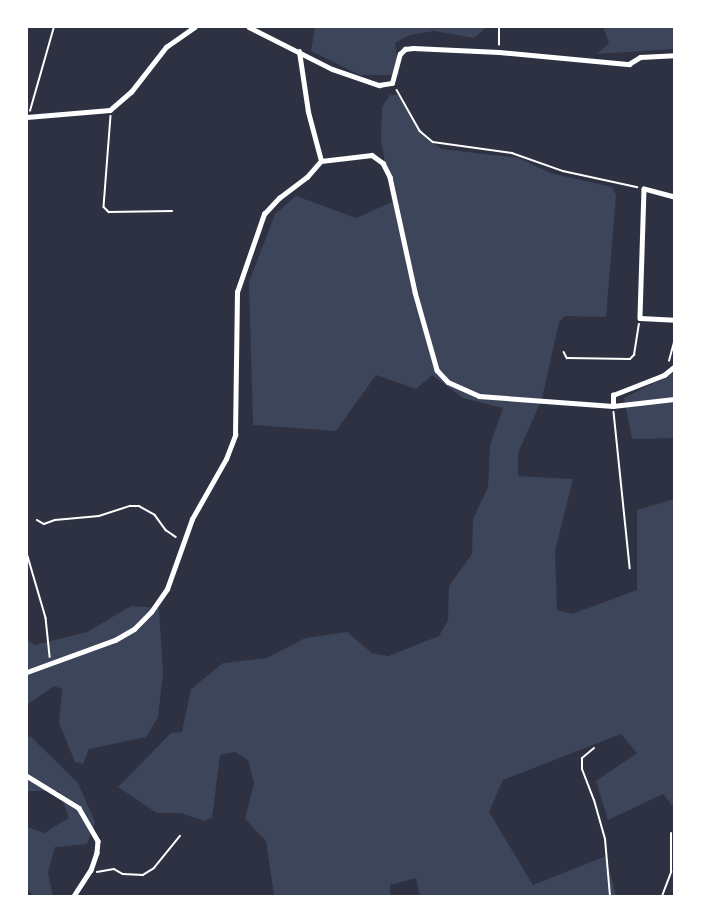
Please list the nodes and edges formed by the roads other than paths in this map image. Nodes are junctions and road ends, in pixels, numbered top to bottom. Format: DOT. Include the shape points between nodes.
graph roads {
  1 [pos="195,27"];
  2 [pos="249,27"];
  3 [pos="299,52"];
  4 [pos="674,55"];
  5 [pos="27,117"];
  6 [pos="321,160"];
  7 [pos="674,197"];
  8 [pos="674,320"];
  9 [pos="674,367"];
  10 [pos="674,399"];
  11 [pos="613,406"];
  12 [pos="27,672"];
  13 [pos="594,748"];
  14 [pos="27,776"];
  15 [pos="671,833"];
  16 [pos="74,896"];
  17 [pos="610,896"];
  18 [pos="662,896"];
  1 -- 5 [label="street" via="166,47 131,92 110,110"];
  2 -- 3 [label="street"];
  3 -- 4 [label="street" via="332,69 379,85 392,82 405,49 499,52 629,64 640,57"];
  3 -- 6 [label="street" via="308,112"];
  6 -- 11 [label="street" via="372,155 383,163 390,177 437,370 448,382 480,396"];
  6 -- 12 [label="street" via="264,214 237,292 235,435 182,541 167,589 134,628 115,640"];
  7 -- 8 [label="street" via="644,189 640,318"];
  9 -- 11 [label="street" via="664,375 613,395"];
  10 -- 11 [label="street"];
  13 -- 17 [label="lane" via="582,758 582,769 601,822"];
  14 -- 16 [label="street" via="71,802 98,841 90,870"];
  15 -- 18 [label="lane" via="672,872"];
}
